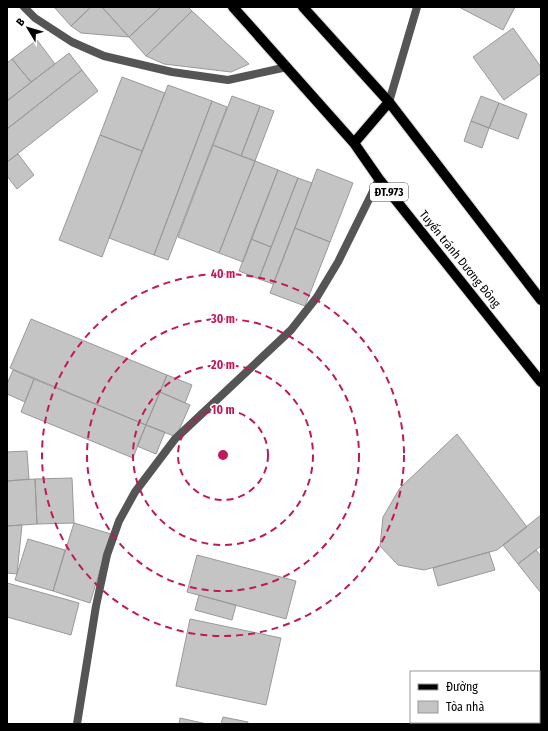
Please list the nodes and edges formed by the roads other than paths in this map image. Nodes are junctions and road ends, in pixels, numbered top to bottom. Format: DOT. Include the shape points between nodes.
graph roads {
  1 [pos="24,7"];
  2 [pos="233,7"];
  3 [pos="303,7"];
  4 [pos="417,7"];
  5 [pos="287,67"];
  6 [pos="389,102"];
  7 [pos="354,143"];
  8 [pos="379,179"];
  9 [pos="541,300"];
  10 [pos="541,382"];
  11 [pos="77,724"];
  1 -- 5 [label="street" via="35,18 72,42 104,56 172,72 228,80"];
  2 -- 5 [label="main road, Tuyến tránh Dương Đông / ĐT.973"];
  3 -- 6 [label="main road"];
  4 -- 6 [label="street"];
  5 -- 7 [label="main road, Tuyến tránh Dương Đông / ĐT.973"];
  6 -- 7 [label="main road"];
  6 -- 9 [label="main road"];
  7 -- 8 [label="main road, Tuyến tránh Dương Đông / ĐT.973"];
  8 -- 10 [label="main road, Tuyến tránh Dương Đông / ĐT.973"];
  8 -- 11 [label="street" via="338,262 317,297 291,330 175,439 135,492 122,515 105,562"];
}
